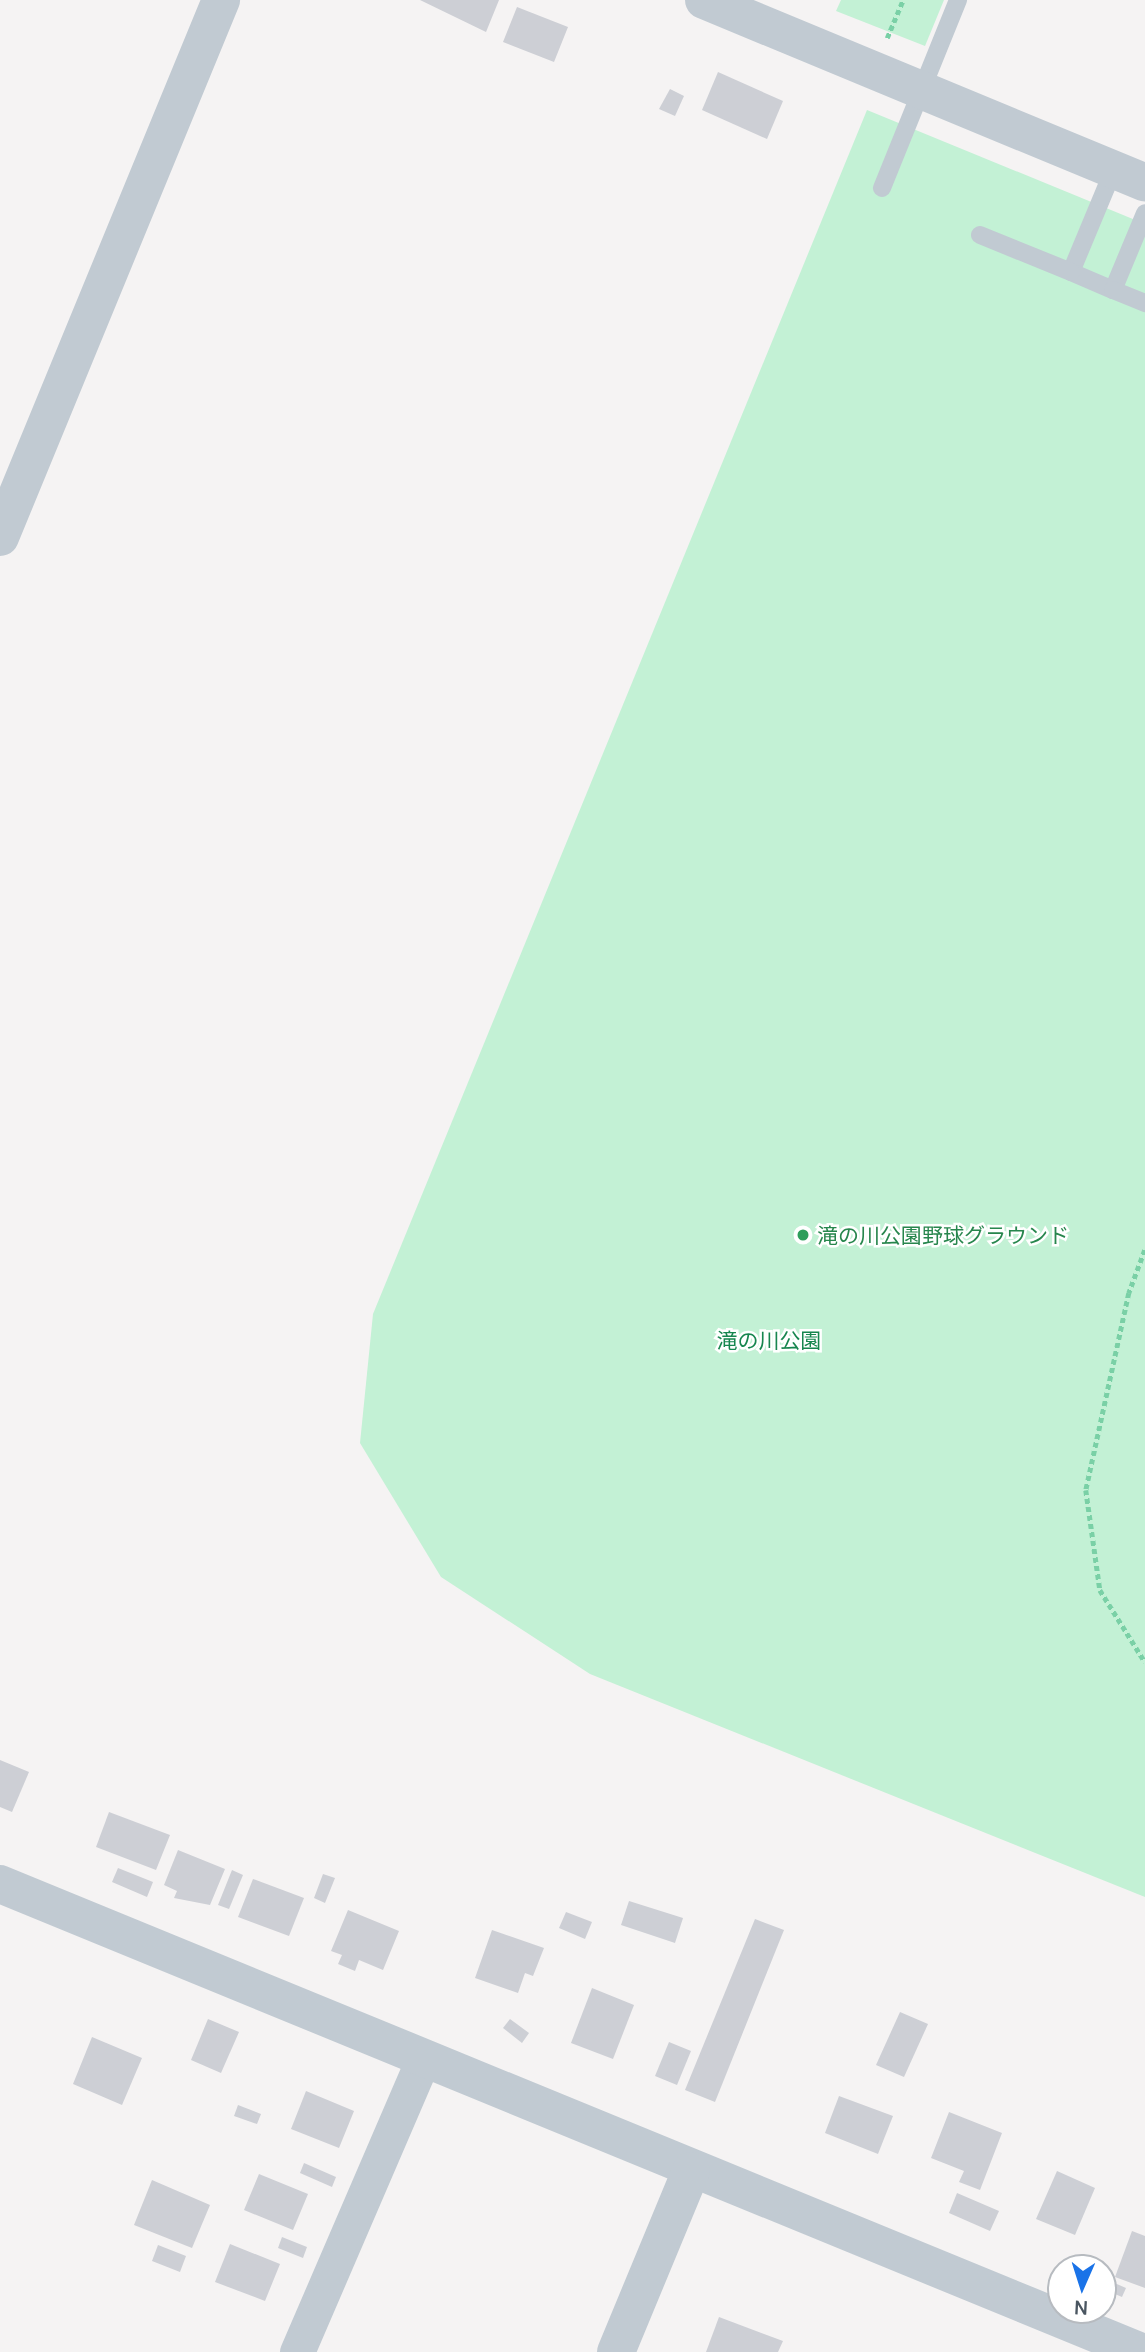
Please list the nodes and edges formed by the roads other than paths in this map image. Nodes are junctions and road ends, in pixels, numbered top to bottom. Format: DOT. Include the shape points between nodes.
graph roads {
  1 [pos="221,0"];
  2 [pos="958,0"];
  3 [pos="709,1"];
  4 [pos="921,91"];
  5 [pos="1129,177"];
  6 [pos="882,188"];
  7 [pos="1145,213"];
  8 [pos="980,235"];
  9 [pos="1071,272"];
  10 [pos="1113,290"];
  11 [pos="1145,303"];
  12 [pos="0,537"];
  13 [pos="0,1884"];
  14 [pos="423,2060"];
  15 [pos="691,2171"];
  16 [pos="297,2352"];
  17 [pos="616,2352"];
  18 [pos="1141,2352"];
  1 -- 12 [label="street"];
  2 -- 4 [label="lane"];
  3 -- 4 [label="street"];
  4 -- 5 [label="street"];
  4 -- 6 [label="lane"];
  5 -- 9 [label="lane"];
  7 -- 10 [label="lane"];
  8 -- 9 [label="lane"];
  9 -- 10 [label="lane"];
  10 -- 11 [label="lane"];
  13 -- 14 [label="street"];
  14 -- 15 [label="street"];
  14 -- 16 [label="street"];
  15 -- 17 [label="street"];
  15 -- 18 [label="street"];
}
